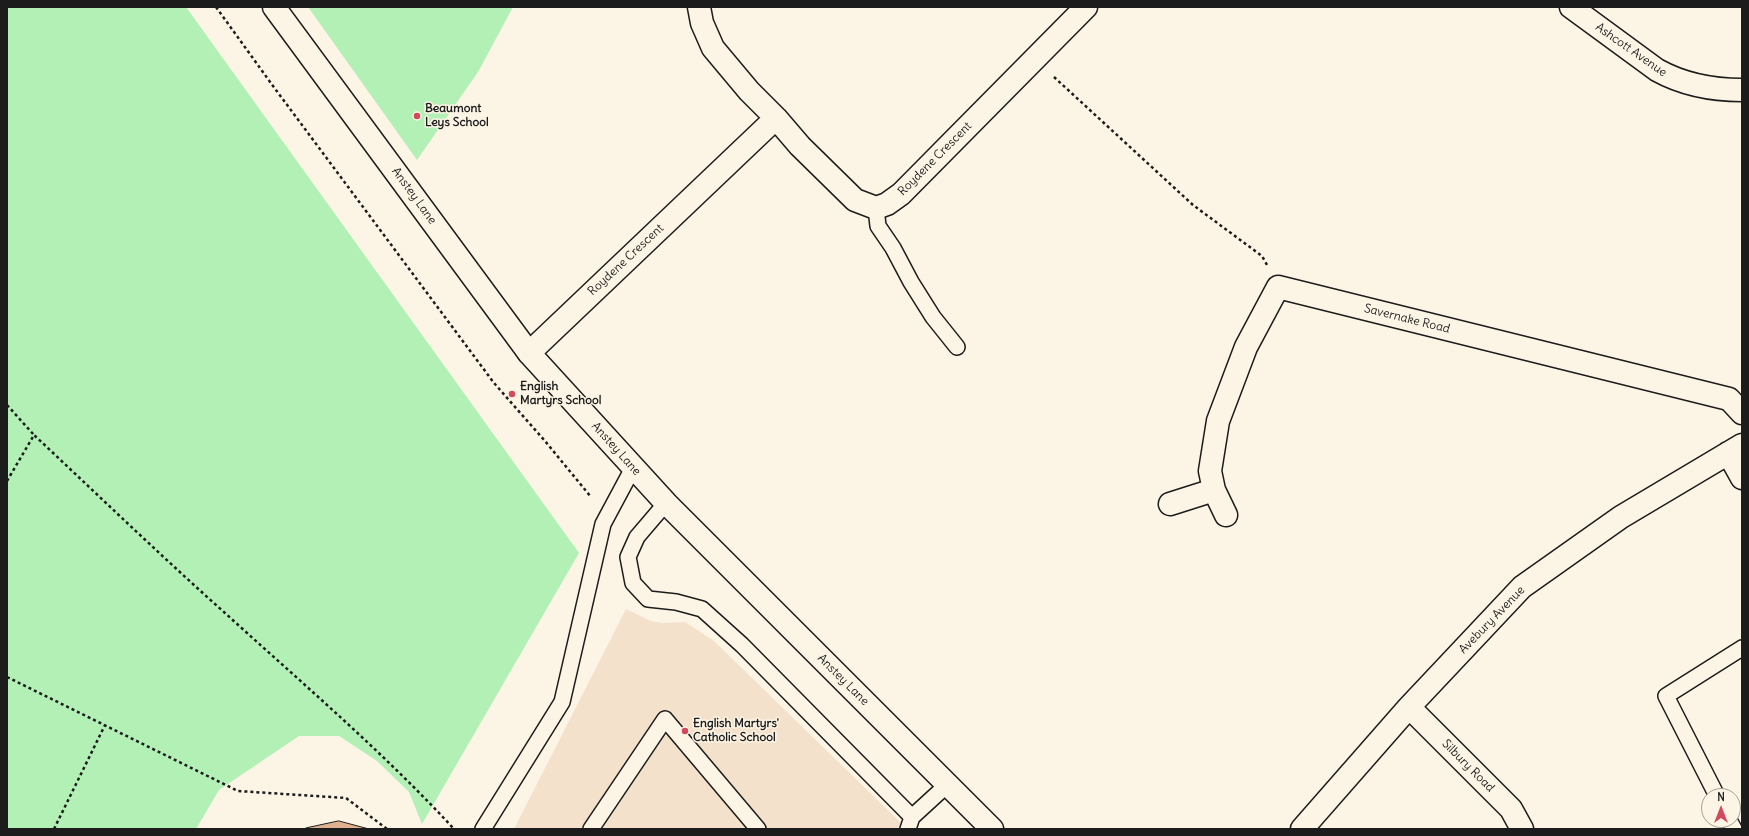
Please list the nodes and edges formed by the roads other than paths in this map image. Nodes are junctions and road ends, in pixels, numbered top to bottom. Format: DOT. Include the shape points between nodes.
graph roads {
  1 [pos="274,7"];
  2 [pos="699,7"];
  3 [pos="1086,7"];
  4 [pos="1571,7"];
  5 [pos="1742,90"];
  6 [pos="776,118"];
  7 [pos="876,208"];
  8 [pos="957,347"];
  9 [pos="529,353"];
  10 [pos="1742,413"];
  11 [pos="1735,449"];
  12 [pos="633,468"];
  13 [pos="1742,478"];
  14 [pos="1214,490"];
  15 [pos="666,503"];
  16 [pos="1170,504"];
  17 [pos="1226,515"];
  18 [pos="1742,648"];
  19 [pos="1409,707"];
  20 [pos="948,784"];
  21 [pos="1713,788"];
  22 [pos="910,823"];
  23 [pos="483,829"];
  24 [pos="591,829"];
  25 [pos="758,829"];
  26 [pos="992,829"];
  27 [pos="1302,829"];
  28 [pos="1522,829"];
  1 -- 9 [label="street, Anstey Lane"];
  2 -- 6 [label="street" via="702,23 713,48 749,91"];
  3 -- 7 [label="street, Roydene Crescent" via="901,194"];
  4 -- 5 [label="street, Ashcott Avenue" via="1670,78 1697,86"];
  6 -- 7 [label="street" via="800,146 855,200"];
  6 -- 9 [label="street, Roydene Crescent"];
  7 -- 8 [label="lane" via="878,226 933,317"];
  9 -- 12 [label="street, Anstey Lane"];
  10 -- 14 [label="street, Savernake Road" via="1728,398 1278,287 1246,347 1218,421 1210,471"];
  11 -- 13 [label="street"];
  11 -- 19 [label="street, Avebury Avenue" via="1621,517 1522,587"];
  12 -- 15 [label="street, Anstey Lane"];
  12 -- 23 [label="lane" via="602,524 562,702"];
  14 -- 16 [label="street"];
  14 -- 17 [label="street"];
  15 -- 20 [label="street, Anstey Lane"];
  15 -- 22 [label="lane" via="637,537 628,557 633,583 648,599 676,602 702,609 742,645"];
  18 -- 21 [label="lane" via="1666,696"];
  19 -- 27 [label="street, Avebury Avenue"];
  19 -- 28 [label="street, Silbury Road" via="1511,809"];
  20 -- 22 [label="lane"];
  20 -- 26 [label="street, Anstey Lane"];
  24 -- 25 [label="lane" via="665,719"];
}
